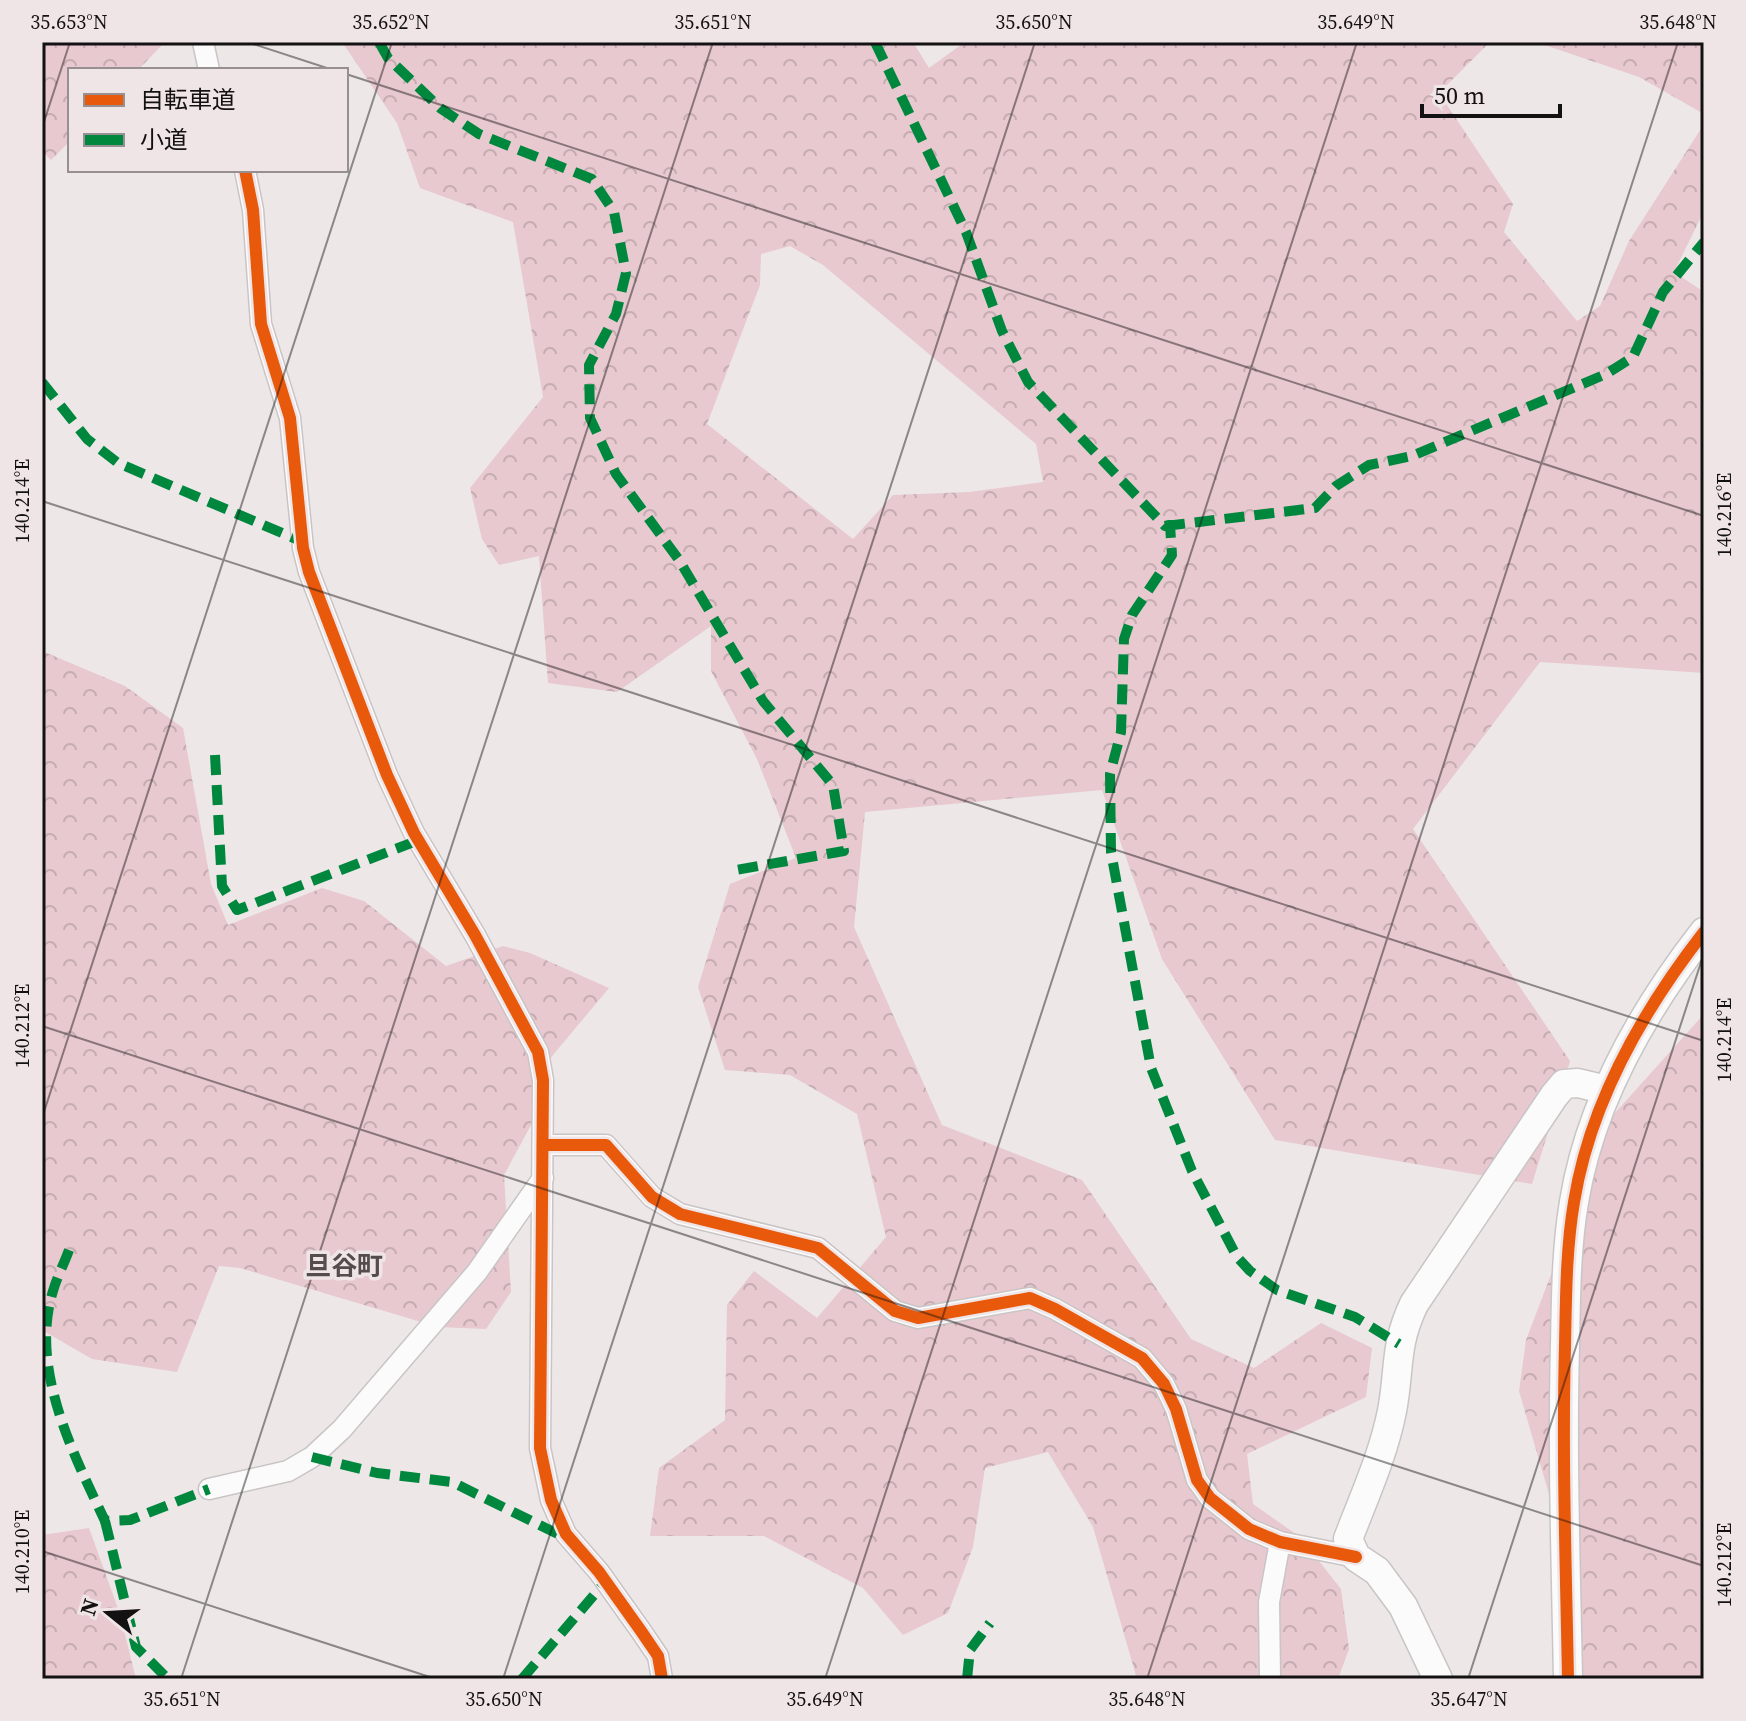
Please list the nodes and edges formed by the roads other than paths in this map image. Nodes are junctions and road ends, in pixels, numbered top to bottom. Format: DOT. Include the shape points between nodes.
graph roads {
  1 [pos="203,42"];
  2 [pos="209,68"];
  3 [pos="245,172"];
  4 [pos="1704,932"];
  5 [pos="1607,1090"];
  6 [pos="543,1145"];
  7 [pos="543,1178"];
  8 [pos="209,1489"];
  9 [pos="1280,1542"];
  10 [pos="1356,1557"];
  11 [pos="662,1679"];
  12 [pos="1270,1679"];
  13 [pos="1438,1679"];
  14 [pos="1568,1679"];
  1 -- 2 [label="street"];
  3 -- 6 [label="street" via="261,324 290,418 309,572 414,833 538,1052"];
  4 -- 5 [label="street" via="1644,1021"];
  5 -- 10 [label="street" via="1564,1084 1414,1304 1401,1333 1392,1411 1378,1462 1348,1539"];
  5 -- 14 [label="street" via="1574,1199 1568,1257"];
  6 -- 7 [label="street"];
  6 -- 9 [label="street" via="606,1145 664,1207 818,1248 895,1311 918,1318 1030,1298 1055,1309 1142,1358 1164,1384 1197,1480 1210,1498 1249,1529"];
  7 -- 8 [label="street" via="477,1272 312,1457 288,1471"];
  7 -- 11 [label="street" via="540,1448 551,1500 566,1534 658,1656"];
  9 -- 10 [label="street"];
  9 -- 12 [label="street" via="1269,1602"];
  10 -- 13 [label="street" via="1377,1571 1403,1606"];
}
